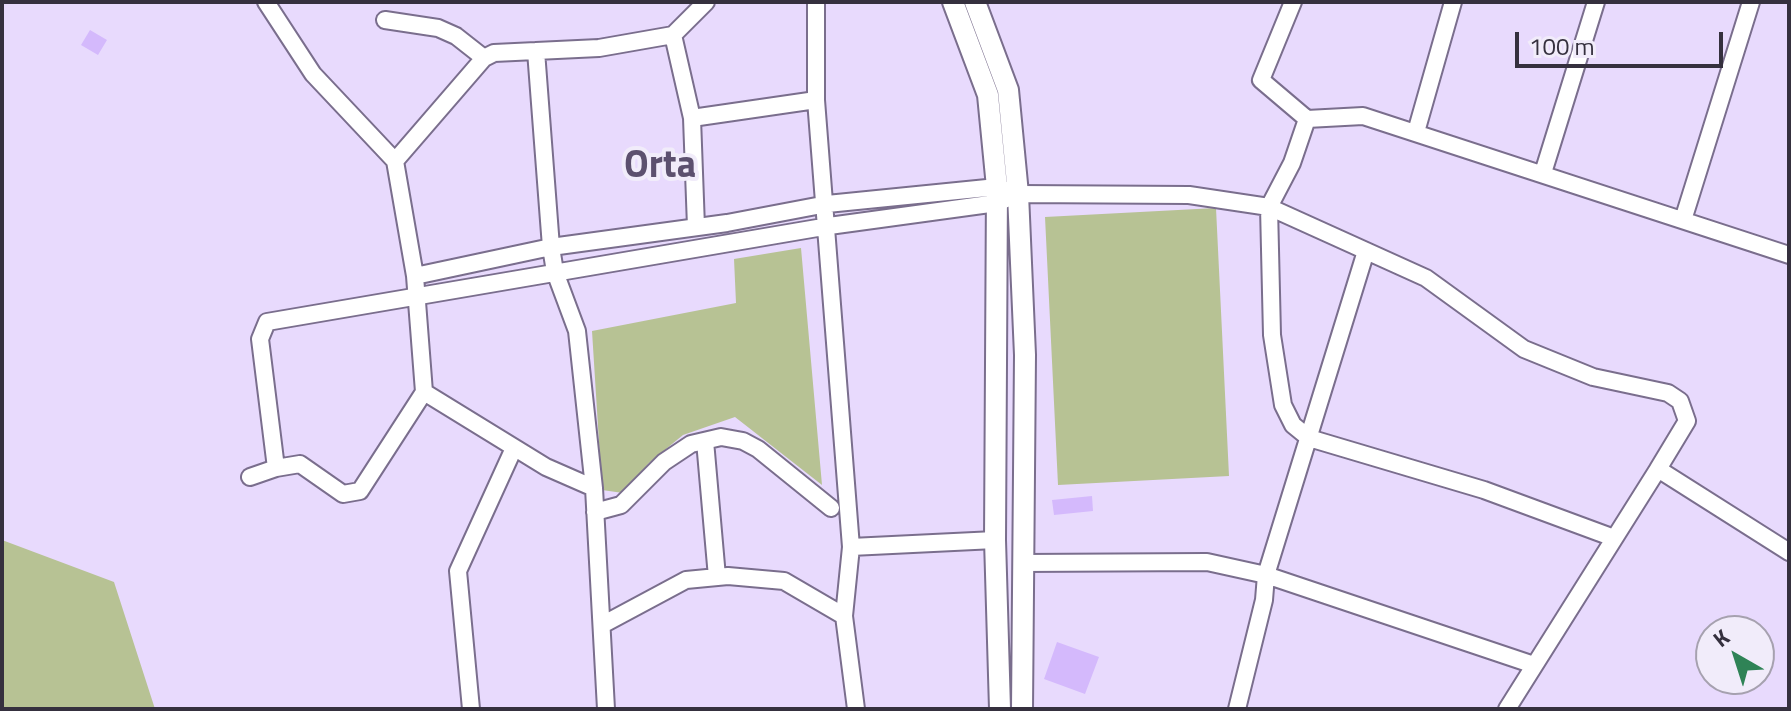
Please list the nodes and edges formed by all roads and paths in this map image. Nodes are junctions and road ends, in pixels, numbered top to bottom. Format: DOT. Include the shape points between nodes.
graph roads {
  1 [pos="266,2"];
  2 [pos="706,2"];
  3 [pos="816,2"];
  4 [pos="953,2"];
  5 [pos="975,2"];
  6 [pos="1293,2"];
  7 [pos="1453,2"];
  8 [pos="1596,2"];
  9 [pos="1751,2"];
  10 [pos="385,20"];
  11 [pos="673,35"];
  12 [pos="536,51"];
  13 [pos="484,58"];
  14 [pos="816,100"];
  15 [pos="692,118"];
  16 [pos="1307,119"];
  17 [pos="1416,132"];
  18 [pos="395,161"];
  19 [pos="1543,173"];
  20 [pos="1018,194"];
  21 [pos="997,195"];
  22 [pos="827,204"];
  23 [pos="1269,207"];
  24 [pos="1683,220"];
  25 [pos="829,226"];
  26 [pos="696,227"];
  27 [pos="551,247"];
  28 [pos="1366,251"];
  29 [pos="1789,255"];
  30 [pos="555,272"];
  31 [pos="415,276"];
  32 [pos="415,294"];
  33 [pos="424,392"];
  34 [pos="1309,438"];
  35 [pos="705,441"];
  36 [pos="514,448"];
  37 [pos="276,468"];
  38 [pos="1658,469"];
  39 [pos="250,477"];
  40 [pos="594,488"];
  41 [pos="831,508"];
  42 [pos="595,512"];
  43 [pos="1614,538"];
  44 [pos="995,540"];
  45 [pos="851,547"];
  46 [pos="1789,552"];
  47 [pos="1022,563"];
  48 [pos="1266,575"];
  49 [pos="717,577"];
  50 [pos="844,616"];
  51 [pos="602,625"];
  52 [pos="1534,665"];
  53 [pos="471,709"];
  54 [pos="606,709"];
  55 [pos="856,709"];
  56 [pos="1000,709"];
  57 [pos="1022,709"];
  58 [pos="1237,709"];
  59 [pos="1507,709"];
  1 -- 18 [label="street" via="313,74"];
  2 -- 11 [label="street"];
  3 -- 14 [label="street"];
  4 -- 21 [label="street" via="988,95"];
  5 -- 20 [label="street" via="1008,90"];
  6 -- 16 [label="street" via="1261,80"];
  7 -- 17 [label="street"];
  8 -- 19 [label="street"];
  9 -- 24 [label="street"];
  10 -- 13 [label="street" via="438,28"];
  11 -- 12 [label="street" via="599,48"];
  11 -- 15 [label="street"];
  12 -- 13 [label="street"];
  12 -- 27 [label="street"];
  13 -- 18 [label="street"];
  14 -- 15 [label="street"];
  14 -- 22 [label="street"];
  15 -- 26 [label="street"];
  16 -- 17 [label="street" via="1363,116"];
  16 -- 23 [label="street"];
  17 -- 19 [label="street"];
  18 -- 31 [label="street"];
  19 -- 24 [label="street"];
  20 -- 21 [label="street"];
  20 -- 23 [label="street" via="1189,195"];
  20 -- 47 [label="street" via="1025,355"];
  21 -- 22 [label="street"];
  21 -- 25 [label="street"];
  21 -- 44 [label="street"];
  22 -- 25 [label="street"];
  22 -- 26 [label="street"];
  23 -- 28 [label="street"];
  23 -- 34 [label="street" via="1272,335 1283,405 1293,425"];
  24 -- 29 [label="street"];
  25 -- 30 [label="street"];
  25 -- 45 [label="street"];
  26 -- 27 [label="street"];
  27 -- 30 [label="street"];
  27 -- 31 [label="street"];
  28 -- 34 [label="street"];
  28 -- 38 [label="street" via="1426,278 1524,349 1593,377 1668,393 1680,401 1687,421"];
  30 -- 32 [label="street"];
  30 -- 40 [label="street" via="577,331"];
  31 -- 32 [label="street"];
  32 -- 33 [label="street"];
  32 -- 37 [label="street" via="267,322 260,339"];
  33 -- 36 [label="street"];
  33 -- 37 [label="street" via="360,491 343,494 300,464"];
  34 -- 43 [label="street" via="1484,490"];
  34 -- 48 [label="street"];
  35 -- 41 [label="street" via="732,438 751,444"];
  35 -- 42 [label="street" via="664,462 621,505"];
  35 -- 49 [label="street"];
  36 -- 40 [label="street"];
  36 -- 53 [label="street" via="458,571"];
  37 -- 39 [label="street"];
  38 -- 43 [label="street"];
  38 -- 46 [label="street"];
  40 -- 42 [label="street"];
  42 -- 51 [label="street"];
  43 -- 52 [label="street"];
  44 -- 45 [label="street"];
  44 -- 56 [label="street"];
  45 -- 50 [label="street"];
  47 -- 48 [label="street" via="1207,562"];
  47 -- 57 [label="street"];
  48 -- 52 [label="street"];
  48 -- 58 [label="street"];
  49 -- 50 [label="street" via="784,581"];
  49 -- 51 [label="street" via="686,580"];
  50 -- 55 [label="street"];
  51 -- 54 [label="street"];
  52 -- 59 [label="street"];
}
